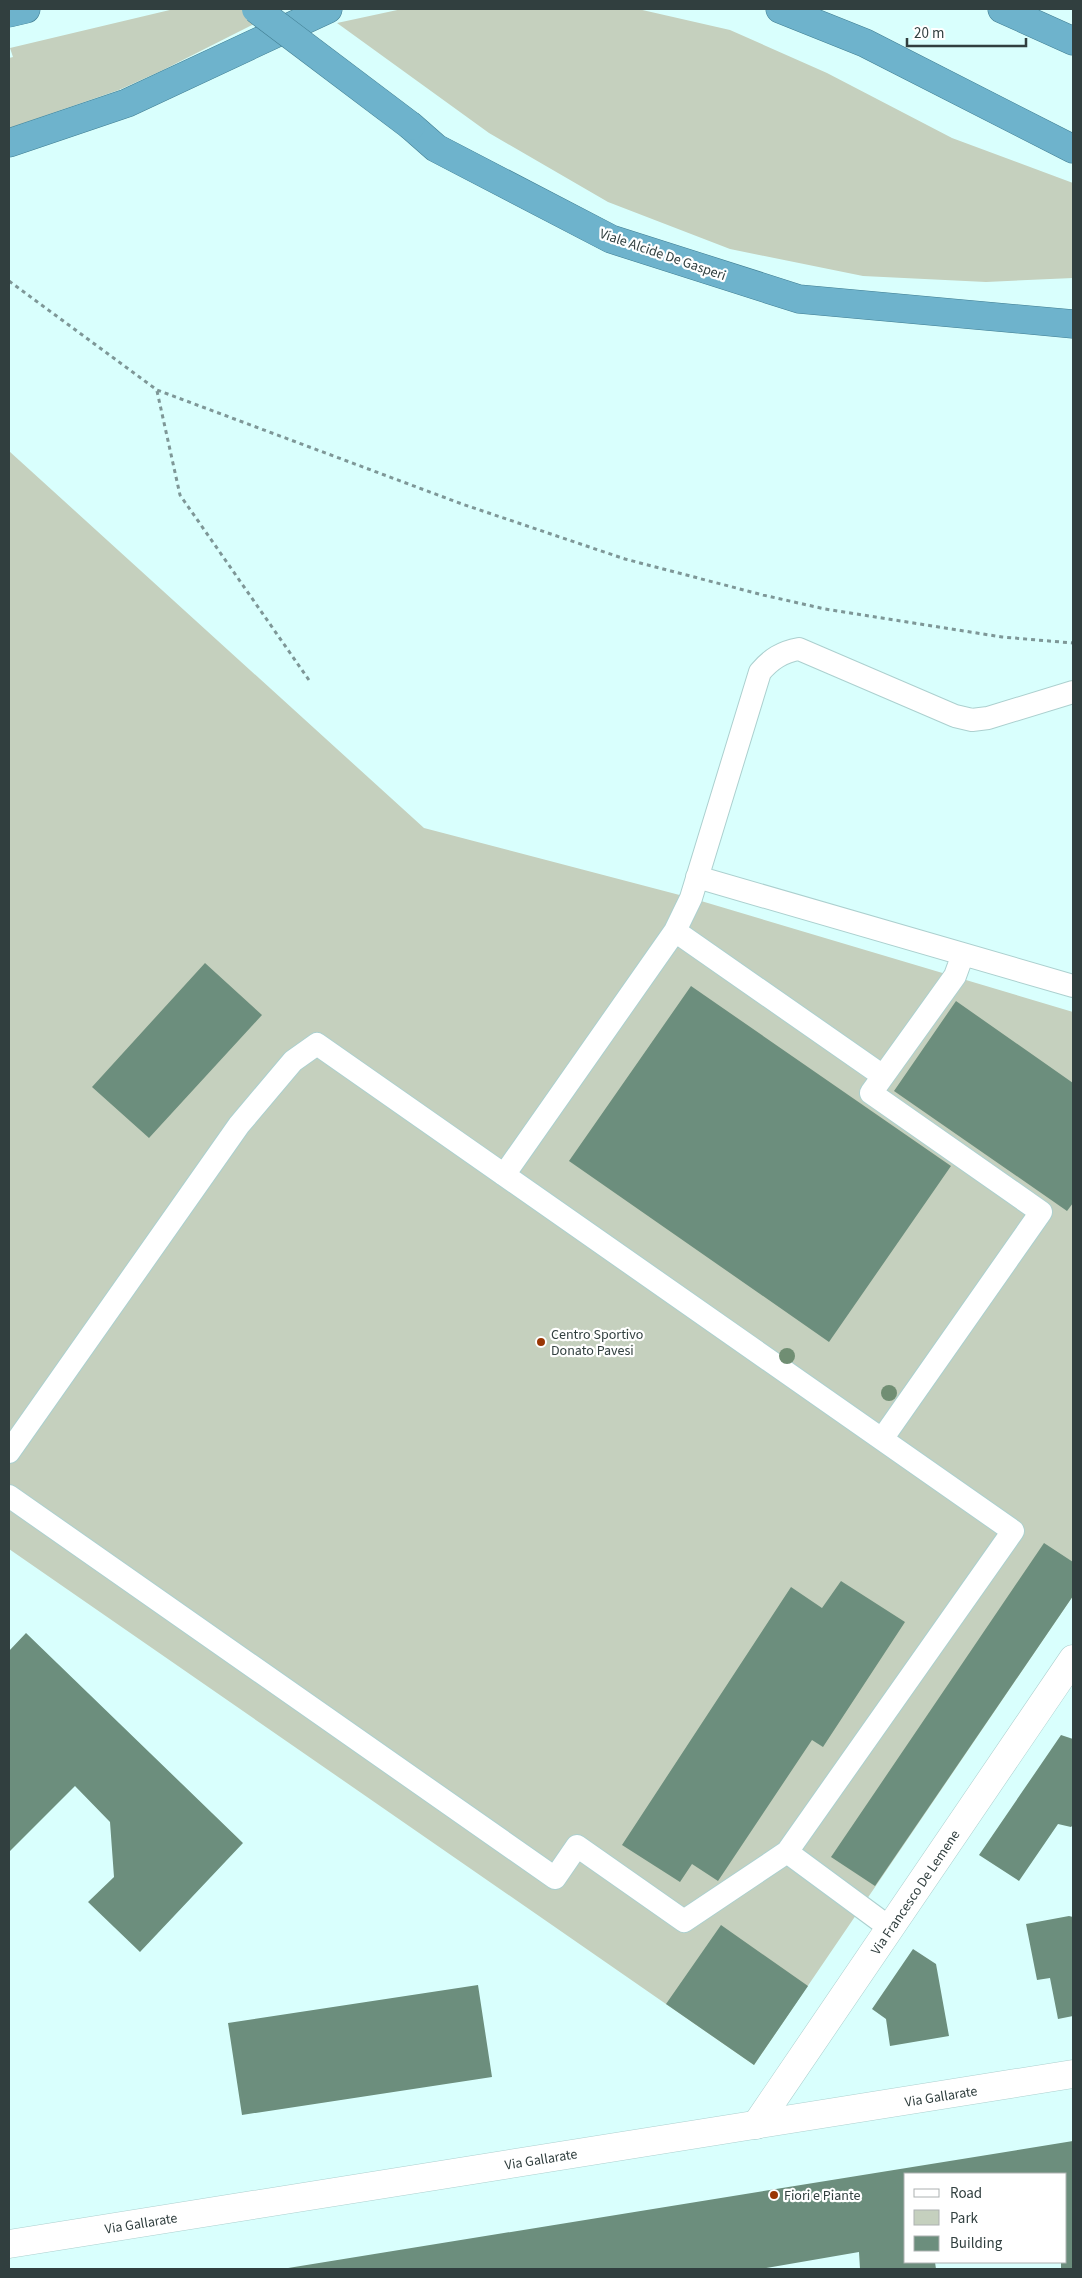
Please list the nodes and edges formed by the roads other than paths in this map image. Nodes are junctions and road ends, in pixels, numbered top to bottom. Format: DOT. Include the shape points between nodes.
graph roads {
  1 [pos="26,9"];
  2 [pos="256,9"];
  3 [pos="328,9"];
  4 [pos="780,9"];
  5 [pos="1002,9"];
  6 [pos="9,13"];
  7 [pos="1073,41"];
  8 [pos="9,143"];
  9 [pos="1073,149"];
  10 [pos="1073,324"];
  11 [pos="1073,692"];
  12 [pos="698,877"];
  13 [pos="675,931"];
  14 [pos="963,954"];
  15 [pos="1073,986"];
  16 [pos="883,1076"];
  17 [pos="504,1175"];
  18 [pos="882,1439"];
  19 [pos="9,1452"];
  20 [pos="9,1496"];
  21 [pos="1073,1659"];
  22 [pos="787,1852"];
  23 [pos="890,1928"];
  24 [pos="1073,2074"];
  25 [pos="756,2125"];
  26 [pos="9,2244"];
  1 -- 6 [label="highway"];
  2 -- 10 [label="highway, Viale Alcide De Gasperi, bridge" via="436,148 611,239 799,298"];
  3 -- 8 [label="highway" via="127,103"];
  4 -- 9 [label="highway" via="865,43"];
  5 -- 7 [label="highway"];
  11 -- 12 [label="lane" via="972,720 955,716 799,649 785,652 760,672"];
  12 -- 13 [label="lane"];
  12 -- 14 [label="lane"];
  13 -- 16 [label="lane"];
  13 -- 17 [label="lane"];
  14 -- 15 [label="lane"];
  14 -- 16 [label="lane" via="955,976"];
  16 -- 18 [label="lane" via="872,1093 1042,1212"];
  17 -- 18 [label="lane"];
  17 -- 19 [label="lane" via="317,1044 293,1061 238,1125"];
  18 -- 22 [label="lane" via="1013,1531"];
  20 -- 22 [label="lane" via="555,1878 577,1846 684,1921"];
  21 -- 23 [label="street, Via Francesco De Lemene"];
  22 -- 23 [label="lane"];
  23 -- 25 [label="street, Via Francesco De Lemene"];
  24 -- 25 [label="street, Via Gallarate"];
  25 -- 26 [label="street, Via Gallarate"];
}
